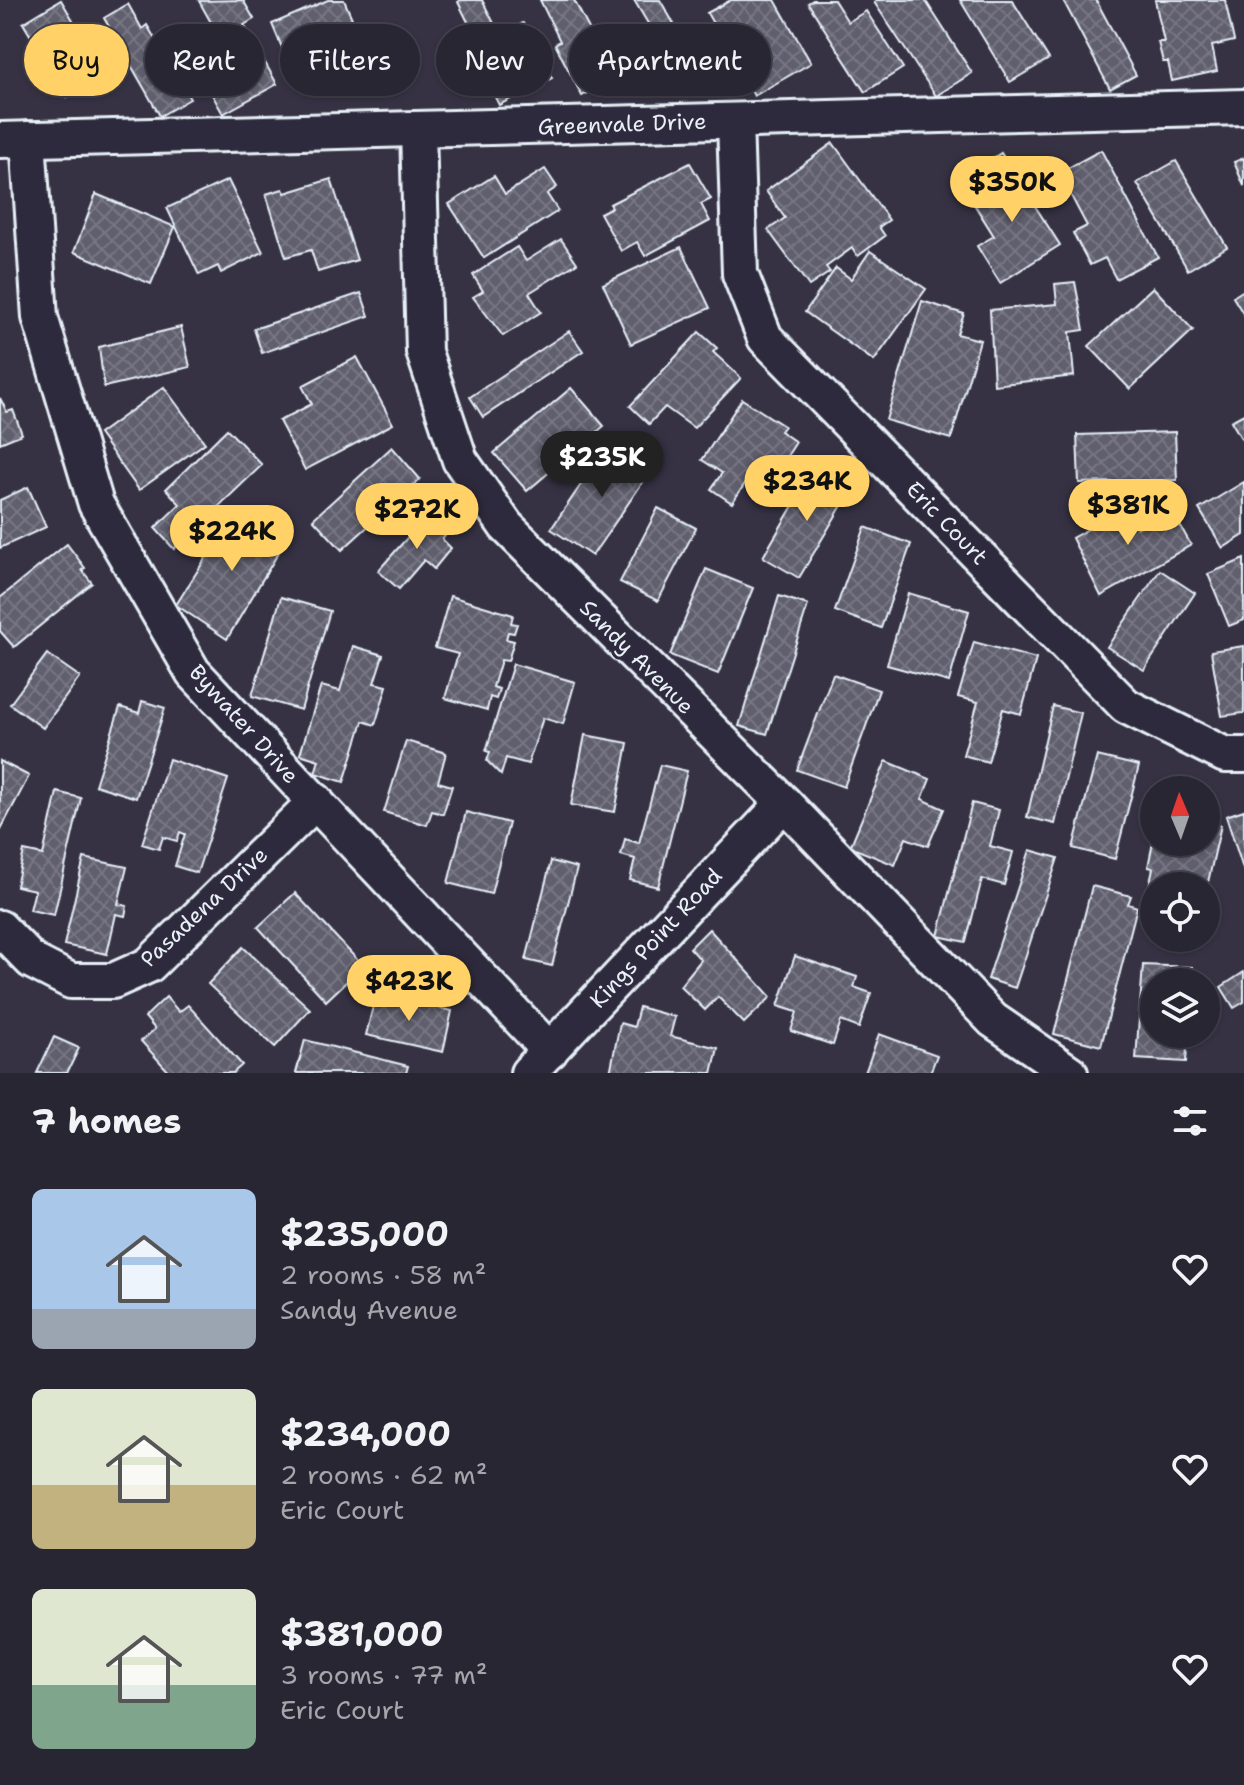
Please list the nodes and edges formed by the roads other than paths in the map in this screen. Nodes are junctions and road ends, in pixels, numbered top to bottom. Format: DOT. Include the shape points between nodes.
graph roads {
  1 [pos="1244,107"];
  2 [pos="735,121"];
  3 [pos="418,129"];
  4 [pos="14,140"];
  5 [pos="1244,755"];
  6 [pos="316,801"];
  7 [pos="784,803"];
  8 [pos="0,928"];
  9 [pos="539,1062"];
  10 [pos="1070,1073"];
  1 -- 2 [label="street, Greenvale Drive"];
  2 -- 3 [label="street, Greenvale Drive"];
  2 -- 5 [label="street, Eric Court" via="740,274 765,338 1126,706 1225,755"];
  3 -- 4 [label="street, Greenvale Drive"];
  3 -- 7 [label="street, Sandy Avenue" via="424,352 460,460 506,526"];
  4 -- 6 [label="street, Bywater Drive" via="40,317 96,504 193,672"];
  6 -- 8 [label="street, Pasadena Drive" via="149,965 113,981 71,981 32,961"];
  6 -- 9 [label="street, Bywater Drive"];
  7 -- 9 [label="street, Kings Point Road"];
  7 -- 10 [label="street, Sandy Avenue" via="993,1020"];
}
